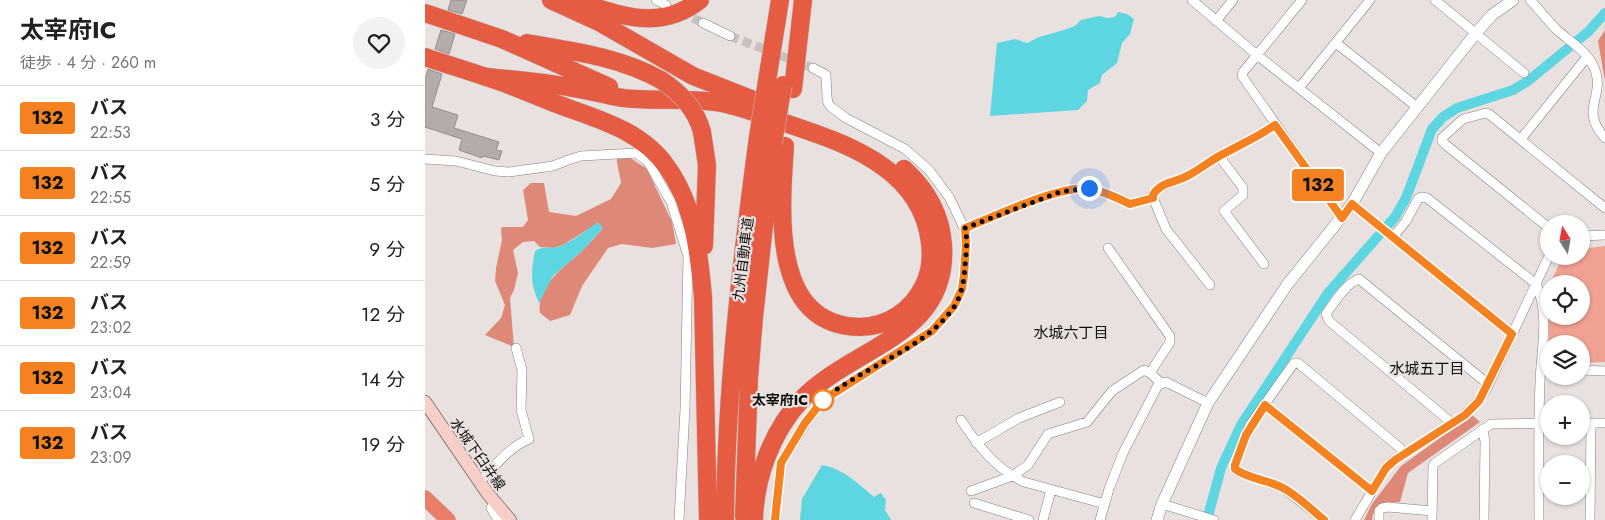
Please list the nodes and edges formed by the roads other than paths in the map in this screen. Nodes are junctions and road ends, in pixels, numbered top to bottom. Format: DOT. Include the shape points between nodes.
graph roads {
  1 [pos="551,0"];
  2 [pos="571,0"];
  3 [pos="656,0"];
  4 [pos="700,0"];
  5 [pos="780,0"];
  6 [pos="797,0"];
  7 [pos="803,0"];
  8 [pos="1192,0"];
  9 [pos="1233,0"];
  10 [pos="1302,0"];
  11 [pos="1370,0"];
  12 [pos="1435,0"];
  13 [pos="1513,0"];
  14 [pos="1530,0"];
  15 [pos="667,5"];
  16 [pos="425,13"];
  17 [pos="1216,21"];
  18 [pos="703,23"];
  19 [pos="1476,33"];
  20 [pos="730,36"];
  21 [pos="503,39"];
  22 [pos="1336,43"];
  23 [pos="1257,55"];
  24 [pos="425,57"];
  25 [pos="1587,57"];
  26 [pos="813,68"];
  27 [pos="1524,73"];
  28 [pos="488,77"];
  29 [pos="781,85"];
  30 [pos="1299,88"];
  31 [pos="666,99"];
  32 [pos="1417,107"];
  33 [pos="1275,125"];
  34 [pos="1605,138"];
  35 [pos="1521,139"];
  36 [pos="772,142"];
  37 [pos="1381,153"];
  38 [pos="1219,156"];
  39 [pos="425,159"];
  40 [pos="1153,198"];
  41 [pos="1352,204"];
  42 [pos="1605,208"];
  43 [pos="1342,218"];
  44 [pos="1540,221"];
  45 [pos="965,228"];
  46 [pos="1605,235"];
  47 [pos="1590,236"];
  48 [pos="1393,237"];
  49 [pos="1108,248"];
  50 [pos="1264,264"];
  51 [pos="1545,265"];
  52 [pos="1536,284"];
  53 [pos="1210,285"];
  54 [pos="703,297"];
  55 [pos="1512,334"];
  56 [pos="1543,335"];
  57 [pos="516,348"];
  58 [pos="1590,370"];
  59 [pos="1605,371"];
  60 [pos="1150,373"];
  61 [pos="1161,383"];
  62 [pos="1488,384"];
  63 [pos="425,402"];
  64 [pos="1060,402"];
  65 [pos="1208,403"];
  66 [pos="1265,405"];
  67 [pos="961,420"];
  68 [pos="1452,423"];
  69 [pos="1540,423"];
  70 [pos="1590,423"];
  71 [pos="1605,423"];
  72 [pos="1483,429"];
  73 [pos="976,443"];
  74 [pos="1543,445"];
  75 [pos="1587,445"];
  76 [pos="1404,454"];
  77 [pos="1012,476"];
  78 [pos="480,482"];
  79 [pos="1051,490"];
  80 [pos="971,491"];
  81 [pos="1372,491"];
  82 [pos="425,498"];
  83 [pos="495,503"];
  84 [pos="974,503"];
  85 [pos="1105,504"];
  86 [pos="1162,504"];
  87 [pos="1432,515"];
  88 [pos="448,520"];
  89 [pos="498,520"];
  90 [pos="511,520"];
  91 [pos="679,520"];
  92 [pos="708,520"];
  93 [pos="725,520"];
  94 [pos="744,520"];
  95 [pos="754,520"];
  96 [pos="775,520"];
  97 [pos="1029,520"];
  98 [pos="1043,520"];
  99 [pos="1100,520"];
  100 [pos="1157,520"];
  101 [pos="1214,520"];
  102 [pos="1324,520"];
  103 [pos="1355,520"];
  104 [pos="1379,520"];
  105 [pos="1484,520"];
  106 [pos="1539,520"];
  107 [pos="1590,520"];
  1 -- 95 [label="highway" via="599,22 693,76 729,92 829,126 878,149 912,176 935,212 943,255 940,283 933,296 917,319 904,330 817,386 791,412 766,458 754,504"];
  2 -- 4 [label="highway" via="620,15 648,19 672,15"];
  3 -- 15 [label="street"];
  5 -- 29 [label="highway, 九州自動車道"];
  6 -- 29 [label="highway, 九州自動車道"];
  7 -- 29 [label="highway"];
  8 -- 17 [label="street"];
  9 -- 17 [label="street"];
  10 -- 23 [label="street"];
  11 -- 22 [label="street"];
  12 -- 19 [label="street"];
  13 -- 19 [label="street" via="1492,15"];
  14 -- 25 [label="street"];
  16 -- 21 [label="highway"];
  17 -- 23 [label="street"];
  18 -- 20 [label="street"];
  19 -- 27 [label="street"];
  19 -- 32 [label="street"];
  21 -- 31 [label="highway" via="609,87"];
  21 -- 54 [label="highway, bridge" via="601,57 637,68 661,80 689,104 702,132 707,165"];
  22 -- 30 [label="street"];
  22 -- 32 [label="street"];
  23 -- 30 [label="street"];
  23 -- 33 [label="street" via="1241,76"];
  24 -- 28 [label="highway"];
  25 -- 34 [label="street" via="1597,74 1592,112 1595,124"];
  25 -- 35 [label="street"];
  26 -- 45 [label="street" via="826,75 828,103 835,110 905,149 929,170 949,197"];
  28 -- 31 [label="highway" via="624,98"];
  28 -- 54 [label="highway" via="618,127 655,153 675,178 687,207 698,253"];
  29 -- 36 [label="highway, 九州自動車道, bridge"];
  30 -- 37 [label="street"];
  31 -- 36 [label="highway" via="735,106 845,144 891,172 922,211 930,239 926,281 912,304 902,313 877,324 849,326 825,318 806,302 794,282 783,243"];
  32 -- 37 [label="street"];
  33 -- 38 [label="street"];
  33 -- 43 [label="street"];
  35 -- 42 [label="street"];
  35 -- 44 [label="street" via="1486,113 1463,119 1442,140"];
  36 -- 93 [label="highway, 九州自動車道" via="743,254 731,373"];
  36 -- 94 [label="highway, 九州自動車道" via="749,378"];
  37 -- 41 [label="street"];
  38 -- 40 [label="street" via="1184,178 1165,183"];
  38 -- 50 [label="street" via="1243,188 1243,196 1223,210"];
  39 -- 91 [label="street" via="509,172 553,166 581,156 636,153 651,167 671,202 688,256"];
  40 -- 45 [label="street" via="1130,204 1089,188 1060,192"];
  40 -- 53 [label="street" via="1166,229"];
  41 -- 43 [label="street"];
  41 -- 48 [label="street"];
  43 -- 65 [label="street" via="1287,285"];
  45 -- 96 [label="street" via="964,275 954,306 932,331 823,400 781,463"];
  46 -- 47 [label="street"];
  48 -- 52 [label="street" via="1418,199 1427,198"];
  48 -- 55 [label="street"];
  49 -- 60 [label="street" via="1169,336 1170,342"];
  51 -- 52 [label="street"];
  52 -- 55 [label="street"];
  52 -- 56 [label="street" via="1542,300"];
  54 -- 92 [label="highway"];
  55 -- 62 [label="street"];
  57 -- 78 [label="street" via="521,370 521,410 529,439 506,455"];
  58 -- 59 [label="street"];
  60 -- 61 [label="street"];
  60 -- 77 [label="street" via="1144,370 1112,391 1087,422 1048,434 1028,466"];
  61 -- 65 [label="street" via="1166,382"];
  61 -- 85 [label="street" via="1123,453"];
  62 -- 68 [label="street" via="1479,401"];
  62 -- 68 [label="street" via="1359,279 1346,288 1326,314 1329,321"];
  63 -- 78 [label="main road, 水城下臼井線"];
  64 -- 73 [label="street" via="1019,418"];
  65 -- 86 [label="street"];
  66 -- 76 [label="street" via="1292,366 1298,363"];
  66 -- 81 [label="street"];
  66 -- 102 [label="street" via="1246,435 1235,469 1283,488"];
  67 -- 73 [label="street"];
  68 -- 76 [label="street"];
  69 -- 72 [label="street" via="1494,423"];
  70 -- 71 [label="street"];
  72 -- 87 [label="street" via="1433,466"];
  72 -- 105 [label="street"];
  73 -- 77 [label="street" via="997,466"];
  74 -- 106 [label="street"];
  75 -- 107 [label="street"];
  76 -- 81 [label="street" via="1386,468"];
  77 -- 79 [label="street"];
  77 -- 80 [label="street"];
  78 -- 83 [label="main road, 水城下臼井線"];
  79 -- 85 [label="street"];
  79 -- 98 [label="street"];
  81 -- 103 [label="street"];
  82 -- 88 [label="highway"];
  83 -- 89 [label="street" via="491,508"];
  83 -- 90 [label="main road, 水城下臼井線"];
  84 -- 97 [label="street"];
  85 -- 99 [label="street"];
  86 -- 100 [label="street"];
  86 -- 101 [label="street"];
  87 -- 104 [label="street" via="1388,506 1379,511"];
}
